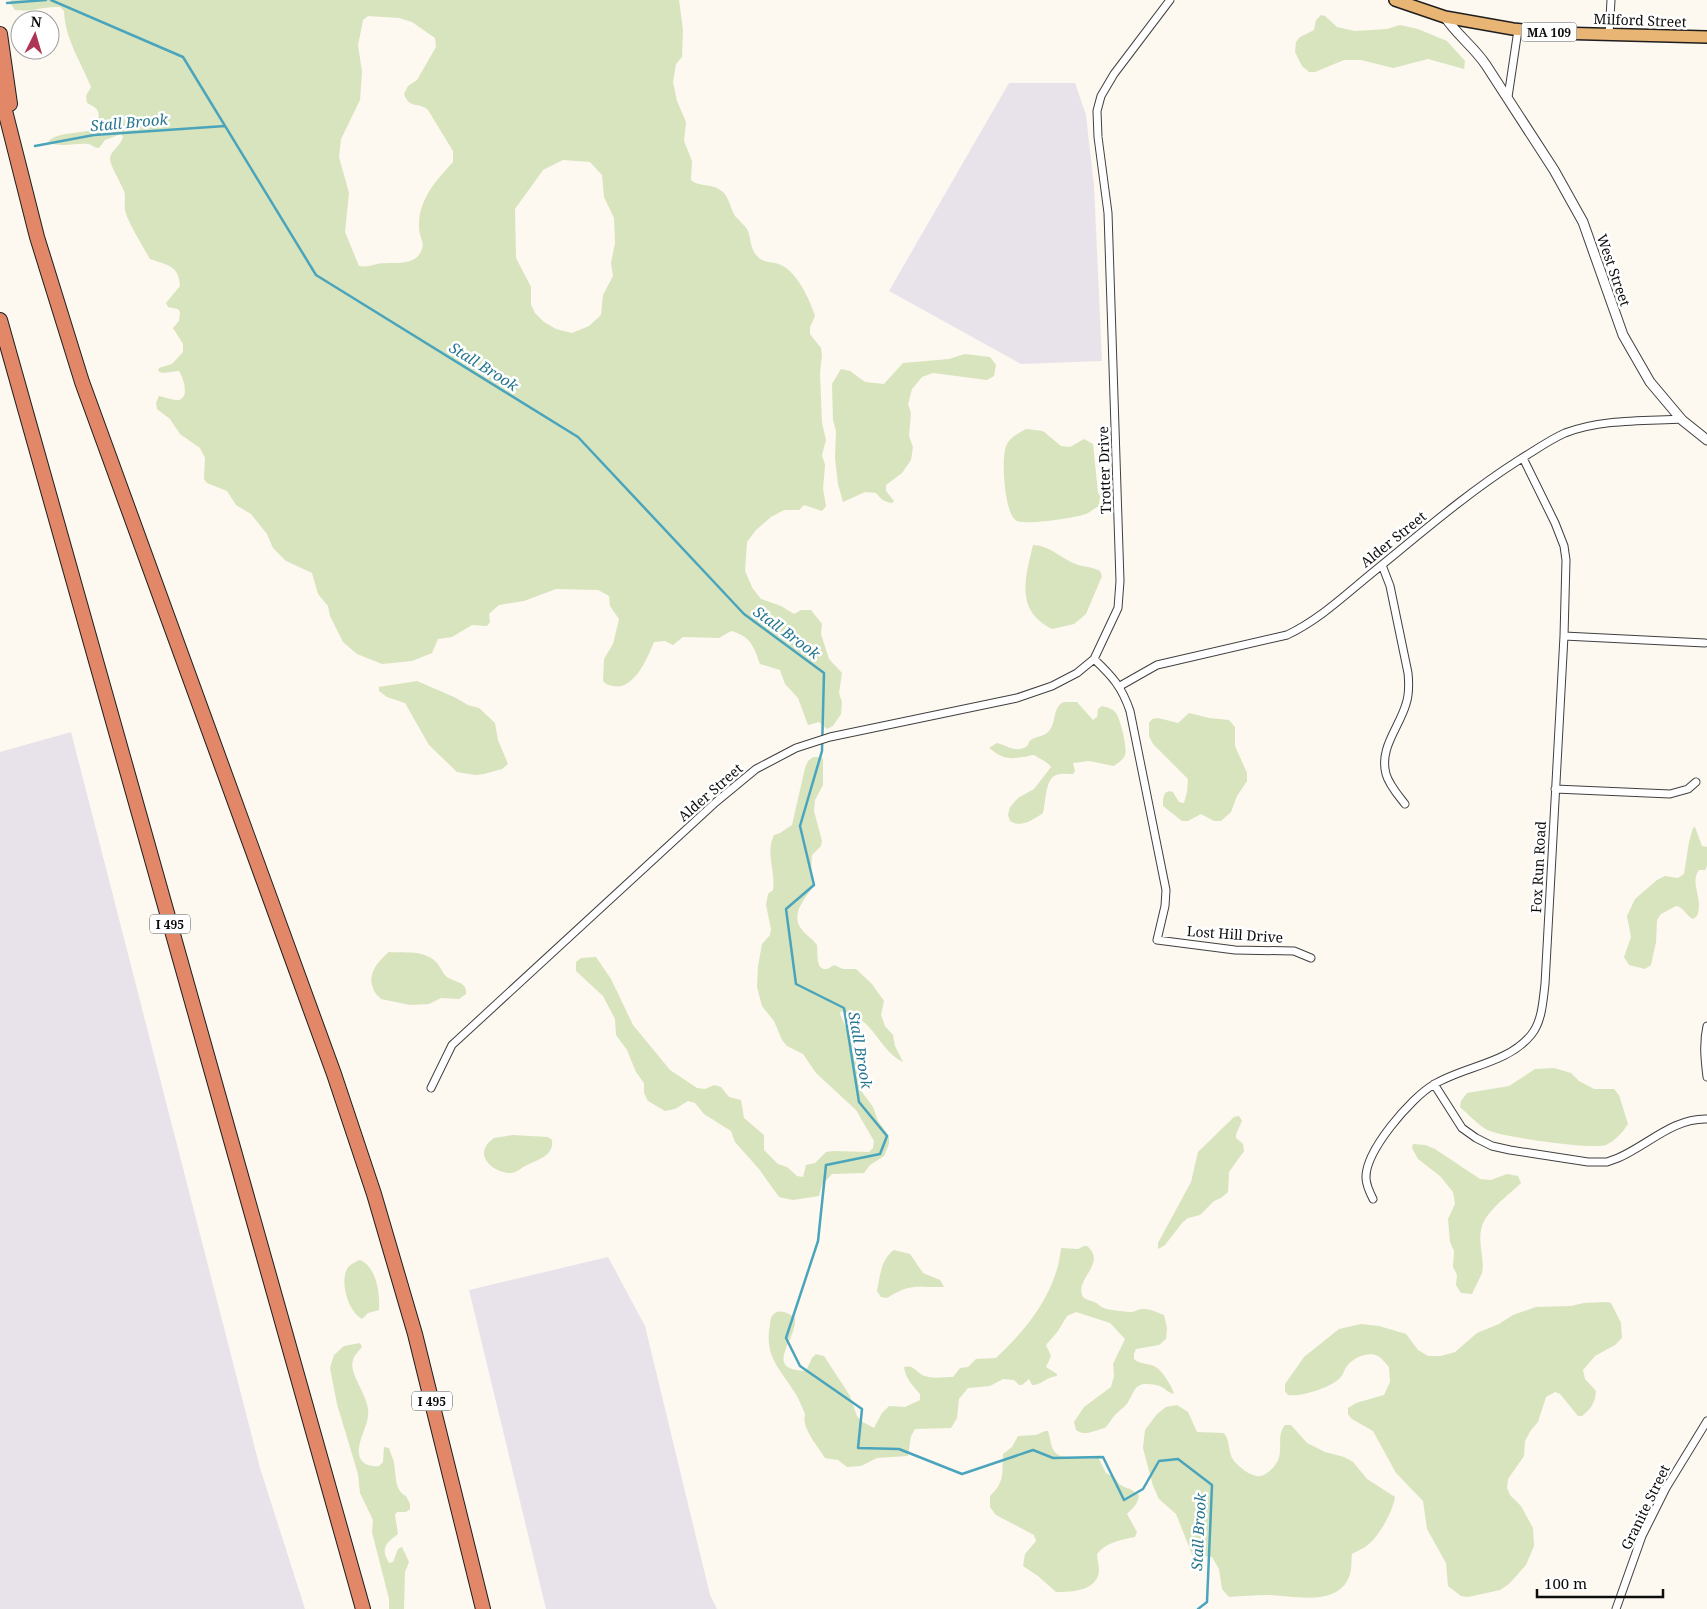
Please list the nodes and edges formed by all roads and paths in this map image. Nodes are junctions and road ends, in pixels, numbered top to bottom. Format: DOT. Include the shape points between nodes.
graph roads {
  1 [pos="1170,0"];
  2 [pos="1395,0"];
  3 [pos="1611,0"];
  4 [pos="1445,17"];
  5 [pos="1518,30"];
  6 [pos="0,34"];
  7 [pos="1609,34"];
  8 [pos="1707,37"];
  9 [pos="0,91"];
  10 [pos="1508,98"];
  11 [pos="22,179"];
  12 [pos="0,320"];
  13 [pos="1682,419"];
  14 [pos="1707,440"];
  15 [pos="1523,458"];
  16 [pos="1382,565"];
  17 [pos="1564,636"];
  18 [pos="1705,643"];
  19 [pos="1094,659"];
  20 [pos="1120,686"];
  21 [pos="1696,782"];
  22 [pos="1555,789"];
  23 [pos="1405,804"];
  24 [pos="1311,958"];
  25 [pos="1707,1026"];
  26 [pos="1707,1077"];
  27 [pos="1434,1084"];
  28 [pos="431,1088"];
  29 [pos="1707,1118"];
  30 [pos="1373,1199"];
  31 [pos="1707,1421"];
  32 [pos="363,1609"];
  33 [pos="483,1609"];
  34 [pos="1616,1609"];
  1 -- 19 [label="street, Trotter Drive" via="1114,74 1101,96 1097,111 1108,213 1120,581 1118,608"];
  2 -- 4 [label="main road, Milford Street / MA 109"];
  3 -- 7 [label="street"];
  4 -- 5 [label="main road, Milford Street / MA 109"];
  4 -- 10 [label="street, West Street" via="1477,52"];
  5 -- 7 [label="main road, Milford Street / MA 109"];
  5 -- 10 [label="street"];
  6 -- 11 [label="highway"];
  7 -- 8 [label="main road, Milford Street / MA 109"];
  9 -- 11 [label="highway, I 495"];
  10 -- 13 [label="street, West Street" via="1583,222 1623,335 1650,382"];
  11 -- 33 [label="highway, I 495" via="92,411 358,1145 424,1366"];
  12 -- 32 [label="highway, I 495"];
  13 -- 14 [label="street, West Street"];
  13 -- 15 [label="street, Alder Street" via="1592,426 1566,433"];
  15 -- 16 [label="street, Alder Street" via="1485,481"];
  15 -- 17 [label="street, Fox Run Road" via="1564,546 1567,571"];
  16 -- 20 [label="street, Alder Street" via="1299,630 1157,665"];
  16 -- 23 [label="street" via="1390,586 1409,683 1406,705 1386,752 1386,775"];
  17 -- 18 [label="street"];
  17 -- 22 [label="street, Fox Run Road"];
  19 -- 20 [label="street"];
  19 -- 28 [label="street, Alder Street" via="1077,673 1052,686 1017,698 830,737 796,748 756,769 452,1045"];
  20 -- 24 [label="street, Lost Hill Drive" via="1130,711 1166,890 1157,940 1235,950 1294,951"];
  21 -- 22 [label="street" via="1688,789 1670,794"];
  22 -- 27 [label="street, Fox Run Road" via="1545,984 1538,1023 1532,1034 1512,1051"];
  25 -- 26 [label="street" via="1704,1056"];
  27 -- 29 [label="street" via="1462,1128 1492,1146 1588,1162 1607,1162 1618,1158 1678,1124"];
  27 -- 30 [label="street, Fox Run Road" via="1406,1109 1374,1152 1366,1176"];
  31 -- 34 [label="street, Granite Street" via="1666,1488 1642,1536"];
}
